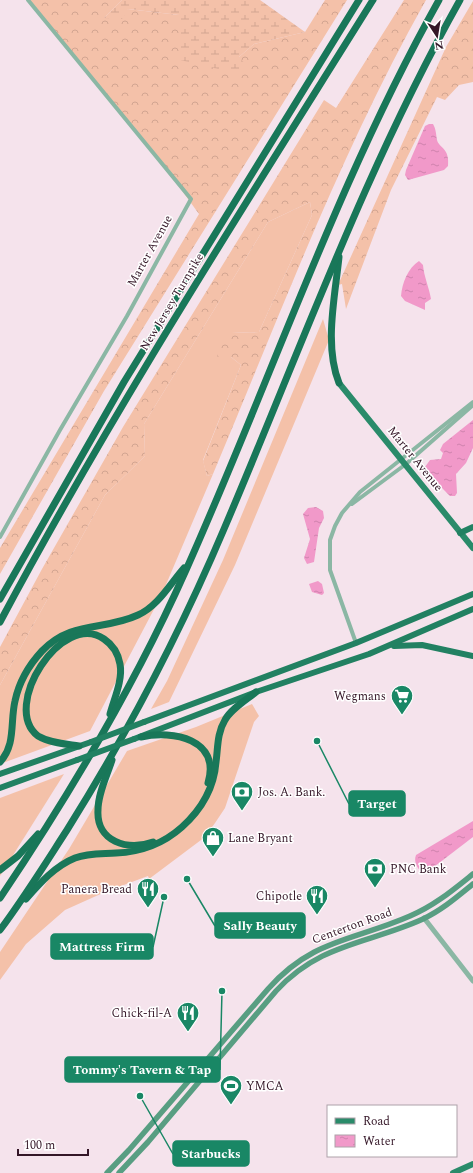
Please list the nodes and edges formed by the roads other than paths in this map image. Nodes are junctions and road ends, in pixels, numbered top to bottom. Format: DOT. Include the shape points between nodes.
graph roads {
  1 [pos="28,0"];
  2 [pos="359,0"];
  3 [pos="373,0"];
  4 [pos="439,0"];
  5 [pos="460,0"];
  6 [pos="340,249"];
  7 [pos="339,383"];
  8 [pos="473,403"];
  9 [pos="401,458"];
  10 [pos="406,464"];
  11 [pos="346,508"];
  12 [pos="473,527"];
  13 [pos="460,533"];
  14 [pos="0,537"];
  15 [pos="473,548"];
  16 [pos="191,560"];
  17 [pos="473,594"];
  18 [pos="0,599"];
  19 [pos="473,609"];
  20 [pos="0,622"];
  21 [pos="356,643"];
  22 [pos="383,648"];
  23 [pos="473,656"];
  24 [pos="256,692"];
  25 [pos="107,726"];
  26 [pos="138,738"];
  27 [pos="79,746"];
  28 [pos="116,747"];
  29 [pos="0,762"];
  30 [pos="0,774"];
  31 [pos="0,788"];
  32 [pos="52,818"];
  33 [pos="0,870"];
  34 [pos="473,874"];
  35 [pos="473,884"];
  36 [pos="0,898"];
  37 [pos="11,915"];
  38 [pos="424,918"];
  39 [pos="0,930"];
  40 [pos="473,981"];
  41 [pos="473,1164"];
  42 [pos="112,1170"];
  43 [pos="107,1173"];
  44 [pos="119,1173"];
  45 [pos="453,1173"];
  1 -- 14 [label="street, Marter Avenue" via="191,199"];
  2 -- 18 [label="highway, New Jersey Turnpike" via="124,382"];
  3 -- 20 [label="highway, New Jersey Turnpike" via="129,394"];
  4 -- 16 [label="highway" via="362,151"];
  5 -- 6 [label="highway" via="404,105"];
  6 -- 7 [label="highway" via="332,346 334,370"];
  6 -- 28 [label="highway" via="214,551 181,623"];
  7 -- 9 [label="main road, Marter Avenue"];
  8 -- 9 [label="street"];
  8 -- 10 [label="street"];
  9 -- 10 [label="main road, Marter Avenue"];
  9 -- 11 [label="street" via="360,492"];
  10 -- 11 [label="street"];
  10 -- 13 [label="main road, Marter Avenue"];
  11 -- 21 [label="street" via="330,540 329,557 330,570"];
  12 -- 13 [label="highway"];
  13 -- 15 [label="main road, Marter Avenue"];
  16 -- 25 [label="highway"];
  16 -- 29 [label="highway" via="148,609 127,619 90,625 70,632 43,650 28,668 18,690 14,702 9,749"];
  17 -- 21 [label="highway"];
  19 -- 22 [label="highway"];
  21 -- 27 [label="highway, bridge"];
  22 -- 23 [label="highway" via="417,645"];
  22 -- 24 [label="highway"];
  24 -- 26 [label="highway"];
  24 -- 37 [label="highway" via="224,721 210,789 201,806 182,827 146,850 95,853 74,858 47,876"];
  25 -- 27 [label="highway" via="120,674 118,656 109,643 93,634 66,639 48,653 33,671 23,690 20,708 26,725 38,736"];
  25 -- 32 [label="highway"];
  26 -- 28 [label="highway" via="163,733 187,738 205,753 210,772 205,791 193,810 165,835 145,845 116,843 102,830 99,821 98,802"];
  26 -- 31 [label="highway, bridge"];
  27 -- 30 [label="highway"];
  28 -- 37 [label="highway" via="79,810"];
  32 -- 33 [label="highway" via="18,856"];
  32 -- 36 [label="highway"];
  34 -- 42 [label="main road, Centerton Road" via="423,910 321,948 288,968"];
  35 -- 38 [label="main road, Centerton Road" via="440,910"];
  37 -- 39 [label="highway"];
  38 -- 40 [label="street"];
  38 -- 44 [label="main road, Centerton Road" via="331,951 297,971 276,991"];
  41 -- 45 [label="main road"];
  42 -- 43 [label="main road, Centerton Road"];
}
